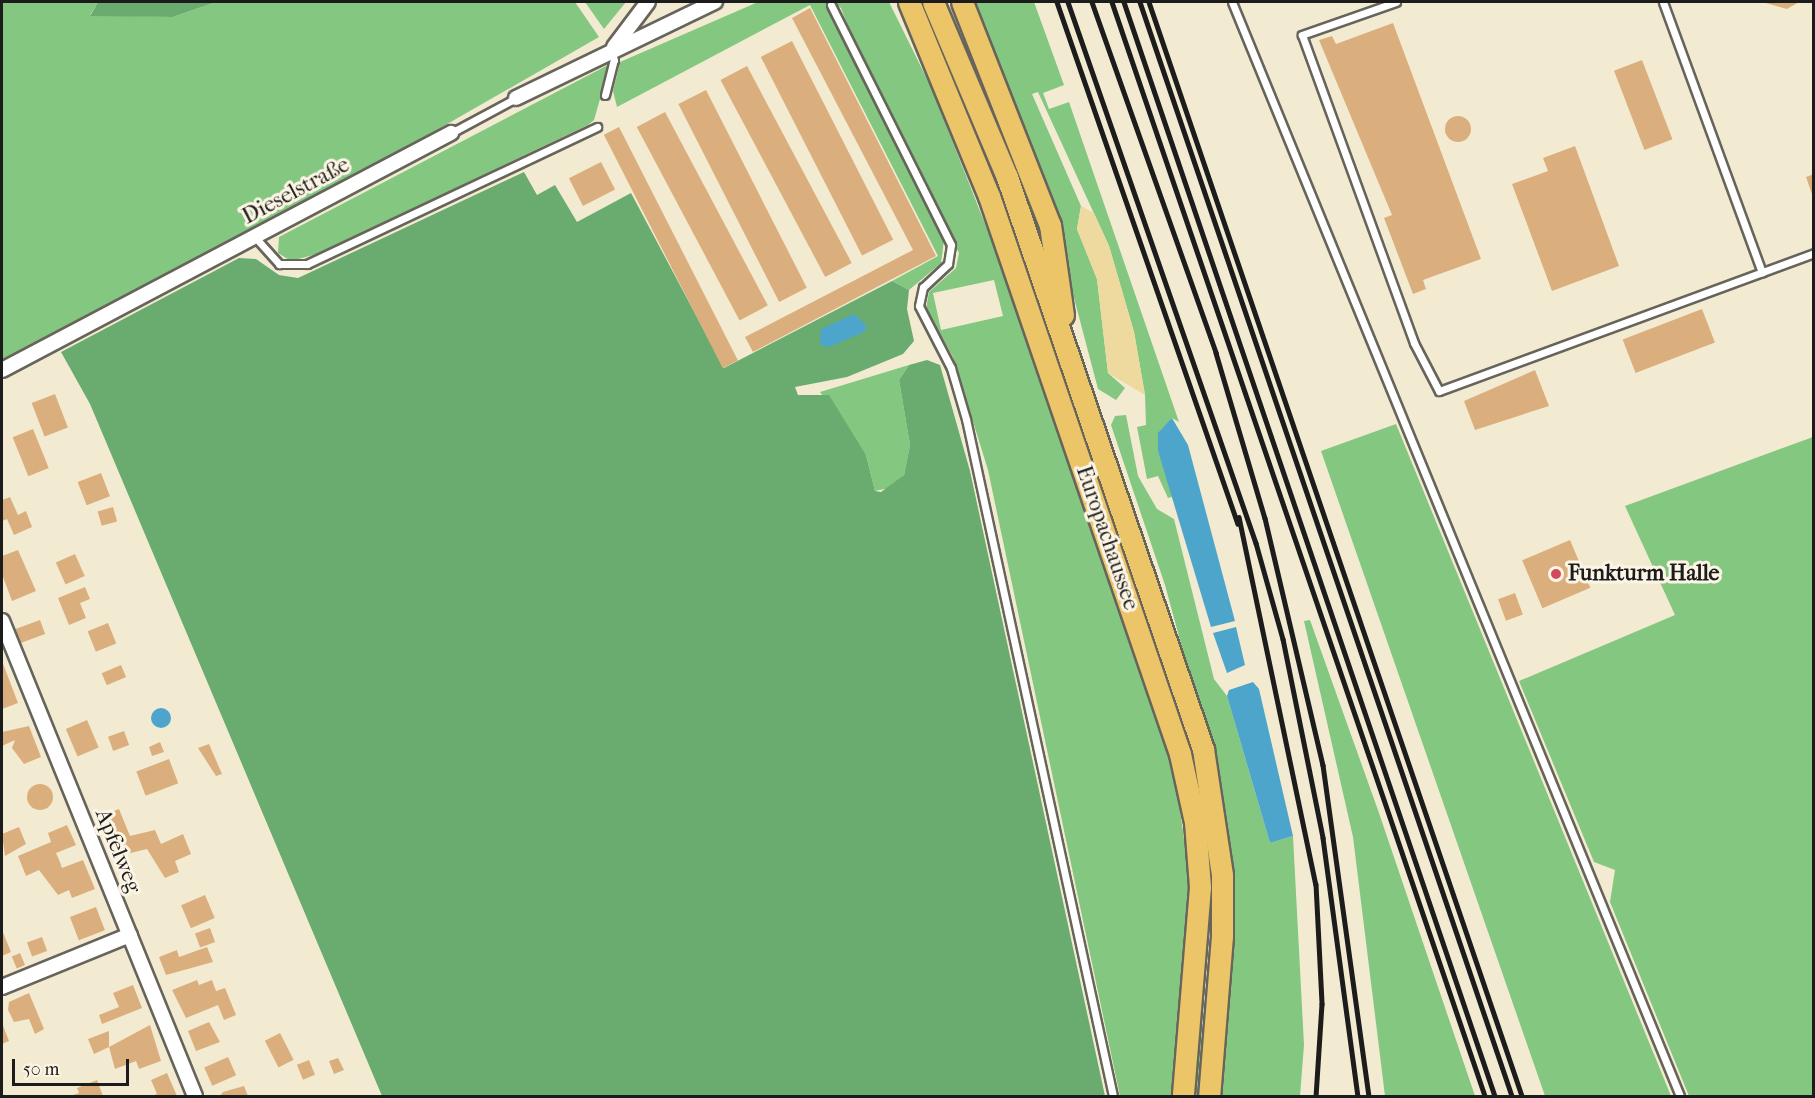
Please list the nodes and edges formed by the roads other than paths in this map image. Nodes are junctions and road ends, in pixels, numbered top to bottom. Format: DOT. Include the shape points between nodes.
graph roads {
  1 [pos="648,2"];
  2 [pos="715,2"];
  3 [pos="909,2"];
  4 [pos="933,2"];
  5 [pos="962,2"];
  6 [pos="1232,2"];
  7 [pos="1396,2"];
  8 [pos="1663,2"];
  9 [pos="831,5"];
  10 [pos="611,51"];
  11 [pos="605,95"];
  12 [pos="516,98"];
  13 [pos="597,127"];
  14 [pos="451,133"];
  15 [pos="254,236"];
  16 [pos="1814,253"];
  17 [pos="1762,272"];
  18 [pos="1067,355"];
  19 [pos="2,370"];
  20 [pos="2,621"];
  21 [pos="130,935"];
  22 [pos="2,987"];
  23 [pos="195,1096"];
  24 [pos="1113,1096"];
  25 [pos="1183,1096"];
  26 [pos="1209,1096"];
  27 [pos="1680,1096"];
  1 -- 10 [label="street, Dieselstraße"];
  2 -- 10 [label="street, Dieselstraße"];
  3 -- 25 [label="main road, Europachaussee" via="990,196 1180,754 1195,822 1200,887"];
  4 -- 18 [label="main road, Europachaussee" via="1007,177"];
  5 -- 18 [label="main road" via="1050,225"];
  6 -- 27 [label="lane"];
  7 -- 17 [label="lane" via="1302,35 1414,343 1439,391"];
  8 -- 17 [label="lane"];
  9 -- 24 [label="lane" via="951,245 948,264 922,287 919,306 951,368 966,418"];
  10 -- 11 [label="lane" via="614,60"];
  10 -- 12 [label="street, Dieselstraße"];
  12 -- 14 [label="lane, Dieselstraße"];
  13 -- 15 [label="lane" via="307,264 279,264"];
  14 -- 15 [label="street, Dieselstraße"];
  15 -- 19 [label="street, Dieselstraße"];
  16 -- 17 [label="lane"];
  18 -- 26 [label="main road, Europachaussee" via="1190,708 1212,791 1222,936"];
  20 -- 21 [label="street, Apfelweg"];
  21 -- 22 [label="street"];
  21 -- 23 [label="street, Apfelweg"];
}
